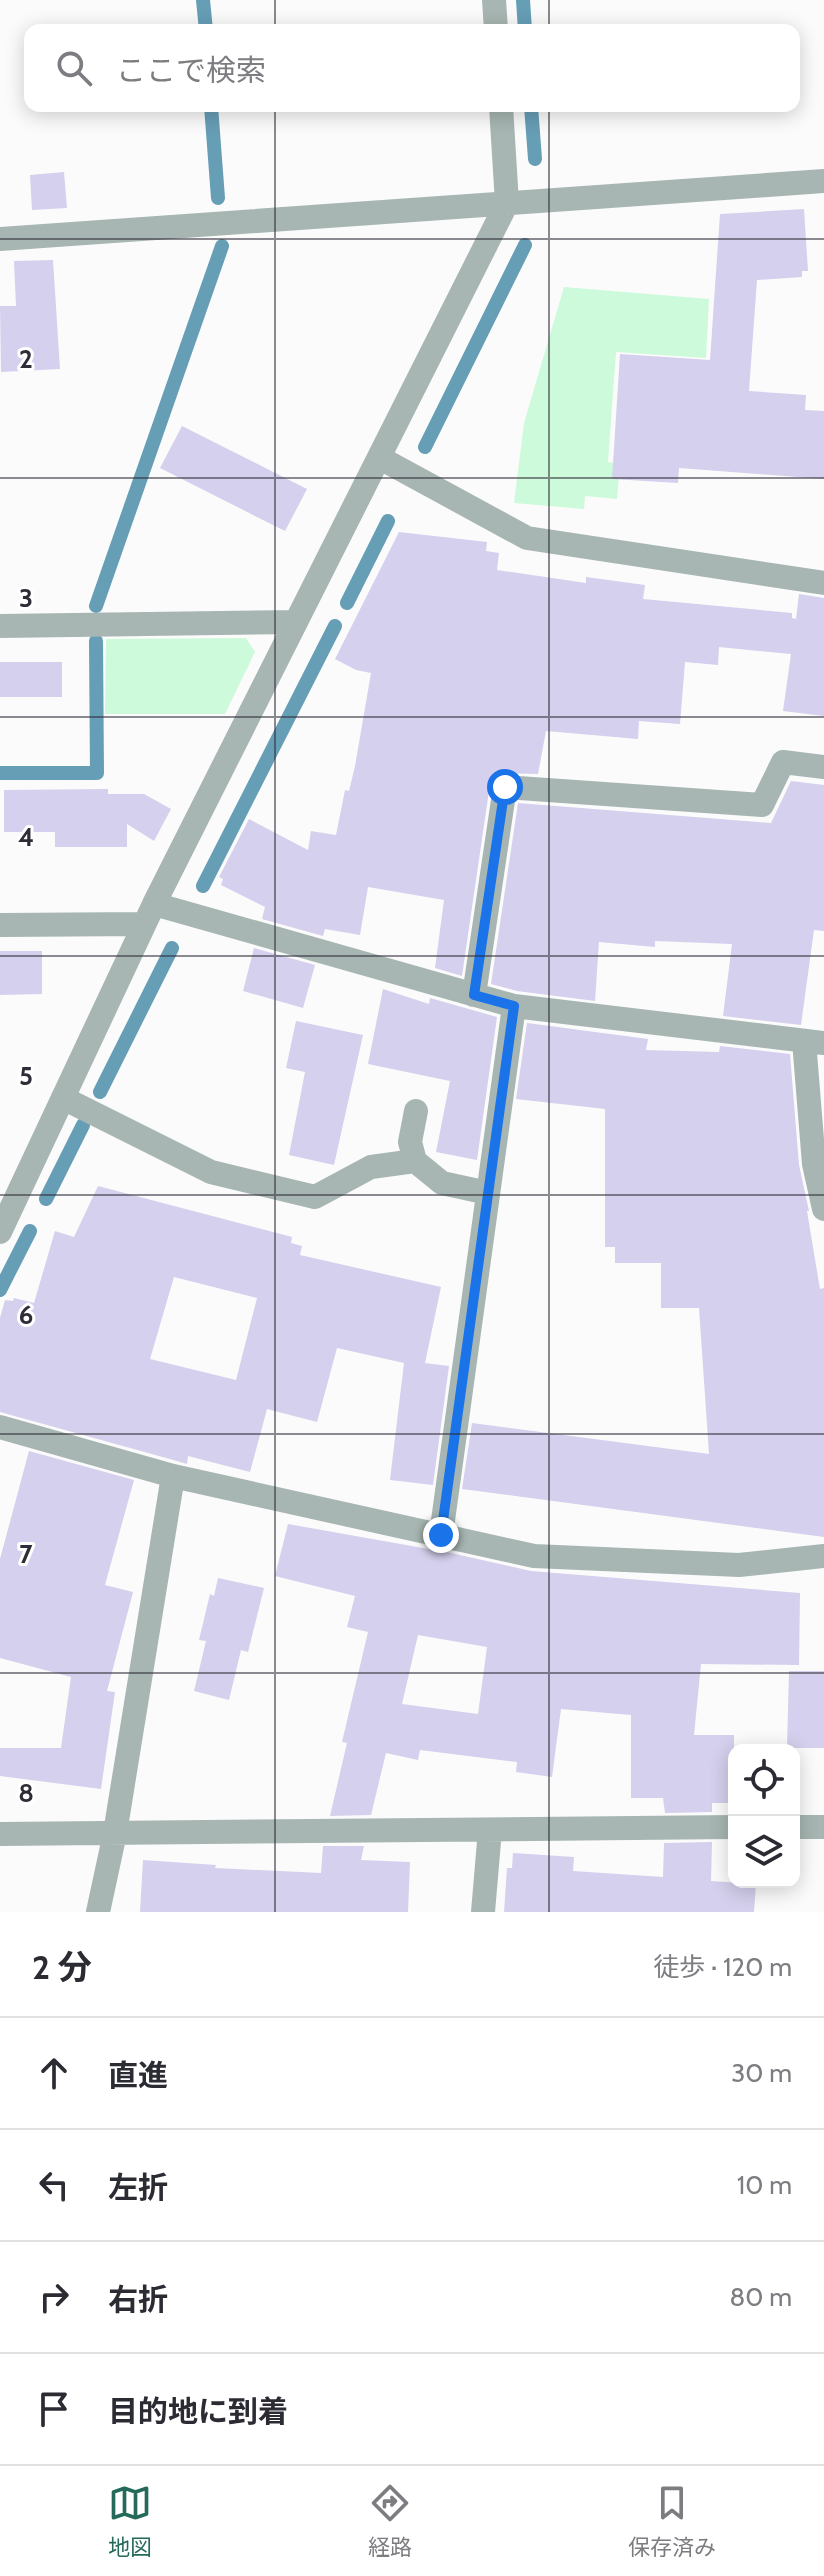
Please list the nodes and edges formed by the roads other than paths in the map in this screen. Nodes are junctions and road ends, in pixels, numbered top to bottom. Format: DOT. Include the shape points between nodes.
graph roads {
  1 [pos="494,0"];
  2 [pos="496,24"];
  3 [pos="501,112"];
  4 [pos="824,181"];
  5 [pos="507,203"];
  6 [pos="0,239"];
  7 [pos="380,458"];
  8 [pos="824,583"];
  9 [pos="296,622"];
  10 [pos="0,626"];
  11 [pos="824,767"];
  12 [pos="149,914"];
  13 [pos="0,925"];
  14 [pos="474,995"];
  15 [pos="514,1006"];
  16 [pos="814,1042"];
  17 [pos="63,1098"];
  18 [pos="416,1111"];
  19 [pos="415,1161"];
  20 [pos="488,1193"];
  21 [pos="824,1209"];
  22 [pos="0,1232"];
  23 [pos="0,1427"];
  24 [pos="173,1476"];
  25 [pos="441,1535"];
  26 [pos="824,1556"];
  27 [pos="728,1827"];
  28 [pos="800,1827"];
  29 [pos="824,1827"];
  30 [pos="490,1830"];
  31 [pos="115,1833"];
  32 [pos="0,1834"];
  33 [pos="98,1912"];
  34 [pos="483,1912"];
  1 -- 2 [label="street"];
  3 -- 5 [label="street"];
  4 -- 5 [label="street"];
  5 -- 6 [label="street"];
  5 -- 7 [label="street"];
  7 -- 8 [label="street" via="527,538"];
  7 -- 9 [label="street"];
  9 -- 10 [label="street"];
  9 -- 12 [label="street"];
  11 -- 14 [label="street" via="783,762 762,805 505,787"];
  12 -- 13 [label="street"];
  12 -- 14 [label="street"];
  12 -- 17 [label="street"];
  14 -- 15 [label="street"];
  15 -- 16 [label="street"];
  15 -- 20 [label="street"];
  16 -- 21 [label="street" via="814,1164"];
  17 -- 19 [label="street" via="211,1172 315,1197 371,1167"];
  17 -- 22 [label="street"];
  18 -- 19 [label="street" via="410,1142"];
  19 -- 20 [label="street" via="442,1183"];
  20 -- 25 [label="street"];
  23 -- 24 [label="street"];
  24 -- 25 [label="street"];
  24 -- 31 [label="street"];
  25 -- 26 [label="street" via="534,1556 739,1565"];
  27 -- 30 [label="street"];
  28 -- 29 [label="street"];
  30 -- 31 [label="street"];
  30 -- 34 [label="street"];
  31 -- 32 [label="street"];
  31 -- 33 [label="street"];
}
